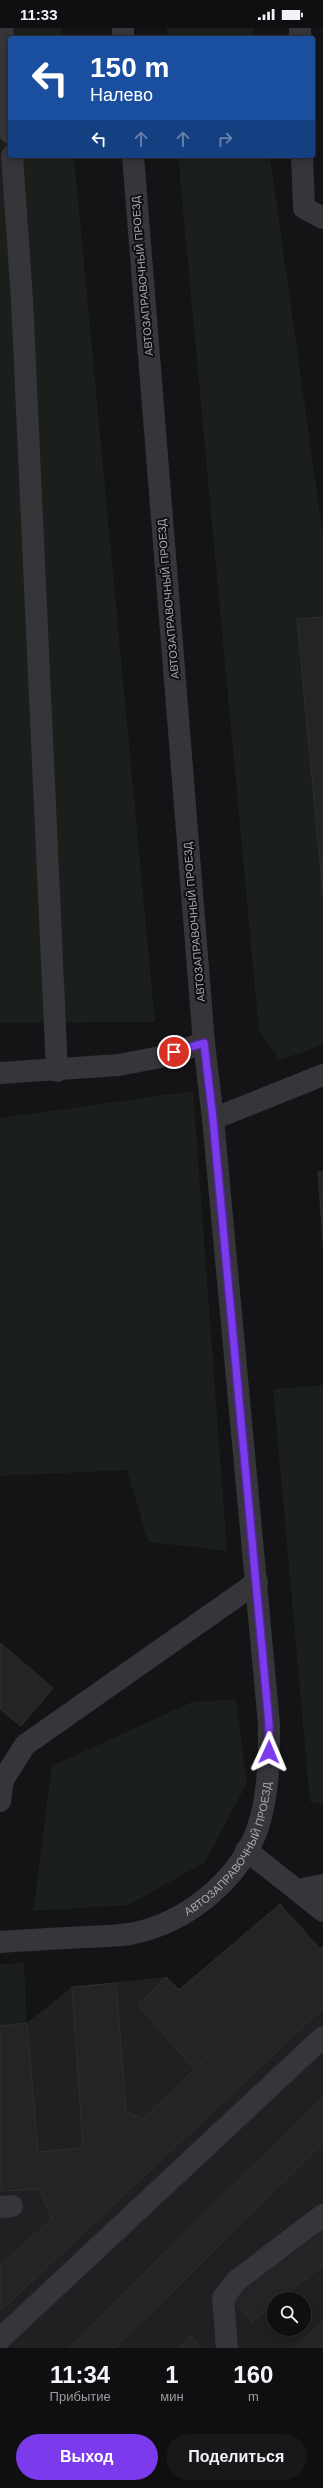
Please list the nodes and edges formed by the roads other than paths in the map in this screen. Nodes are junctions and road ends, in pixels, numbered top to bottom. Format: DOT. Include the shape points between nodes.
graph roads {
  1 [pos="2,28"];
  2 [pos="8,107"];
  3 [pos="12,158"];
  4 [pos="133,158"];
  5 [pos="302,158"];
  6 [pos="323,218"];
  7 [pos="204,1043"];
  8 [pos="57,1071"];
  9 [pos="0,1073"];
  10 [pos="323,1075"];
  11 [pos="213,1119"];
  12 [pos="256,1582"];
  13 [pos="0,1801"];
  14 [pos="246,1850"];
  15 [pos="323,1885"];
  16 [pos="297,1890"];
  17 [pos="323,1911"];
  18 [pos="0,1942"];
  19 [pos="323,2037"];
  20 [pos="323,2215"];
  21 [pos="0,2339"];
  22 [pos="227,2348"];
  1 -- 2 [label="street"];
  3 -- 8 [label="street" via="23,307"];
  4 -- 7 [label="street, АВТОЗАПРАВОЧНЫЙ ПРОЕЗД"];
  5 -- 6 [label="street" via="304,208"];
  7 -- 8 [label="street" via="160,1057 119,1065"];
  7 -- 11 [label="street, АВТОЗАПРАВОЧНЫЙ ПРОЕЗД"];
  8 -- 9 [label="street"];
  10 -- 11 [label="street"];
  11 -- 12 [label="street, АВТОЗАПРАВОЧНЫЙ ПРОЕЗД"];
  12 -- 13 [label="street" via="25,1745 3,1780"];
  12 -- 14 [label="street, АВТОЗАПРАВОЧНЫЙ ПРОЕЗД" via="269,1724 268,1781 261,1818"];
  14 -- 16 [label="street"];
  14 -- 18 [label="street, АВТОЗАПРАВОЧНЫЙ ПРОЕЗД" via="222,1884 196,1907 167,1924 130,1934"];
  15 -- 16 [label="street"];
  16 -- 17 [label="street"];
  19 -- 21 [label="street"];
  20 -- 22 [label="street" via="236,2281 223,2298"];
}
